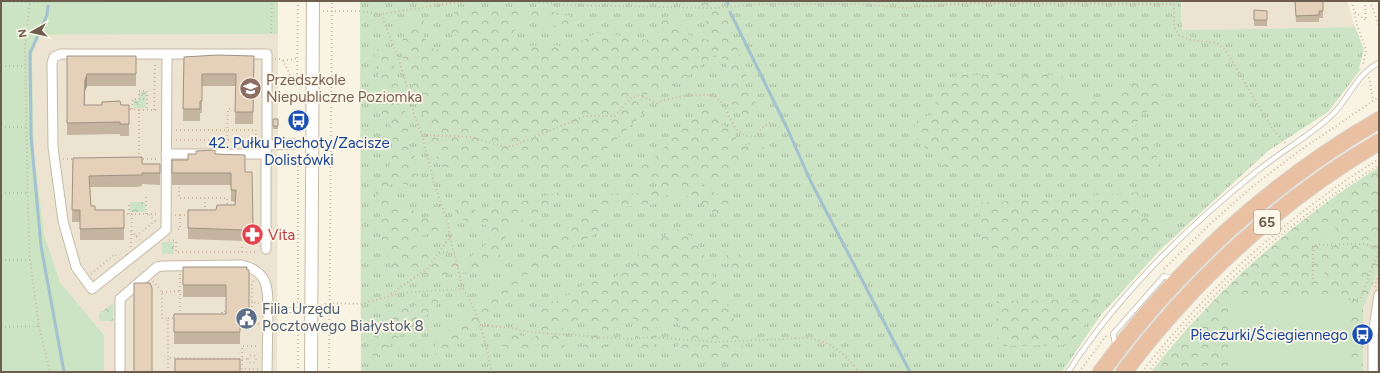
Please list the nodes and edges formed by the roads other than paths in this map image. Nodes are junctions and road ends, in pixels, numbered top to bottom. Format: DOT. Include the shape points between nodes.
graph roads {
  1 [pos="313,6"];
  2 [pos="167,55"];
  3 [pos="1379,63"];
  4 [pos="1379,120"];
  5 [pos="1379,142"];
  6 [pos="313,144"];
  7 [pos="267,146"];
  8 [pos="296,146"];
  9 [pos="171,154"];
  10 [pos="264,251"];
  11 [pos="1177,280"];
  12 [pos="1376,294"];
  13 [pos="1155,304"];
  14 [pos="268,310"];
  15 [pos="278,310"];
  16 [pos="312,310"];
  17 [pos="1168,317"];
  18 [pos="1116,351"];
  19 [pos="120,372"];
  20 [pos="267,372"];
  21 [pos="311,372"];
  22 [pos="1068,372"];
  23 [pos="1101,372"];
  24 [pos="1124,372"];
  25 [pos="1373,372"];
  1 -- 6 [label="street"];
  2 -- 7 [label="street" via="267,54"];
  2 -- 9 [label="street"];
  2 -- 9 [label="street" via="61,54 53,60 53,147 63,221 76,267 92,289 166,230"];
  3 -- 22 [label="lane" via="1366,71 1332,115 1213,208 1158,261 1104,323"];
  4 -- 11 [label="highway, 65" via="1277,189"];
  5 -- 17 [label="highway, 65" via="1313,186 1262,226"];
  6 -- 8 [label="lane"];
  6 -- 16 [label="street"];
  7 -- 8 [label="street"];
  7 -- 9 [label="street" via="256,154"];
  7 -- 10 [label="street"];
  11 -- 13 [label="highway, 65"];
  11 -- 18 [label="lane" via="1164,276 1113,334"];
  12 -- 25 [label="street"];
  13 -- 17 [label="highway"];
  13 -- 18 [label="highway, 65"];
  14 -- 15 [label="street"];
  14 -- 19 [label="street" via="265,283 259,272 252,268 234,265 157,268 120,299"];
  14 -- 20 [label="street"];
  15 -- 16 [label="lane"];
  16 -- 21 [label="street"];
  17 -- 24 [label="highway, 65"];
  18 -- 23 [label="highway, 65"];
}
